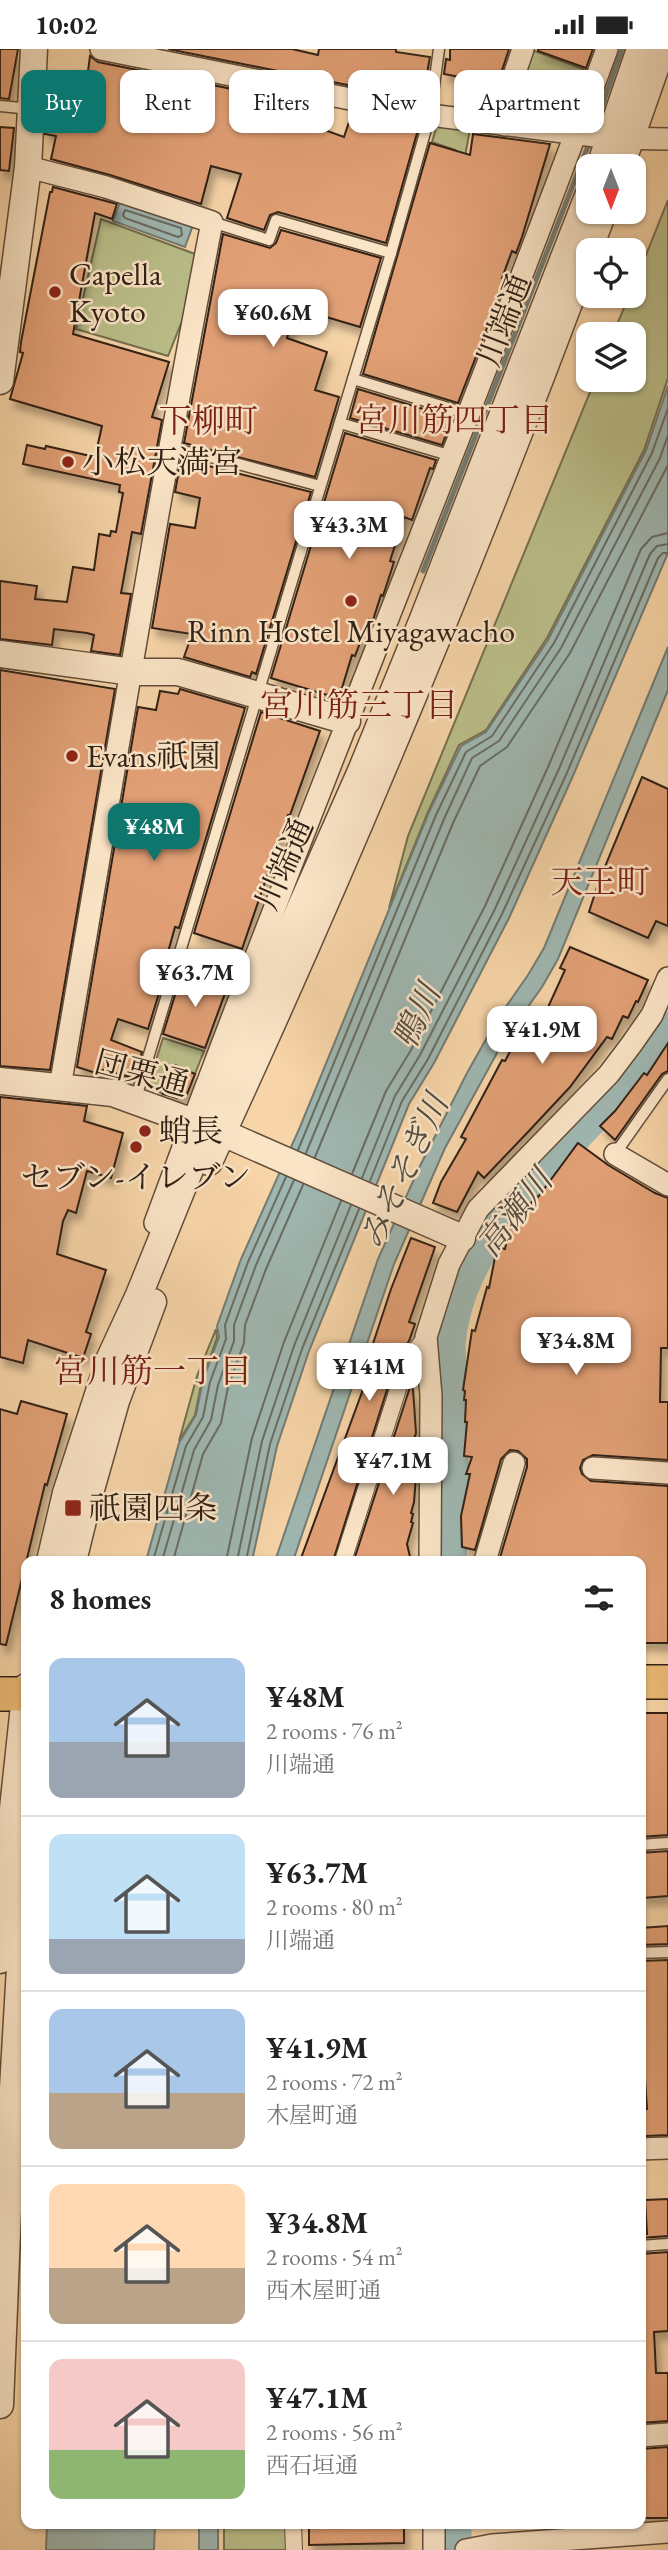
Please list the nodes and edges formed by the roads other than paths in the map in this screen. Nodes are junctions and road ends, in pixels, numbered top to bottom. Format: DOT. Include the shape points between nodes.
graph roads {
  1 [pos="34,49"];
  2 [pos="101,49"];
  3 [pos="439,49"];
  4 [pos="523,49"];
  5 [pos="607,49"];
  6 [pos="640,49"];
  7 [pos="662,49"];
  8 [pos="33,70"];
  9 [pos="436,70"];
  10 [pos="516,70"];
  11 [pos="348,99"];
  12 [pos="0,106"];
  13 [pos="21,108"];
  14 [pos="30,133"];
  15 [pos="425,133"];
  16 [pos="567,133"];
  17 [pos="575,134"];
  18 [pos="620,139"];
  19 [pos="664,139"];
  20 [pos="609,154"];
  21 [pos="621,154"];
  22 [pos="29,167"];
  23 [pos="10,220"];
  24 [pos="212,222"];
  25 [pos="577,224"];
  26 [pos="391,253"];
  27 [pos="576,286"];
  28 [pos="353,379"];
  29 [pos="0,381"];
  30 [pos="468,414"];
  31 [pos="340,423"];
  32 [pos="168,448"];
  33 [pos="452,456"];
  34 [pos="320,486"];
  35 [pos="0,654"];
  36 [pos="132,672"];
  37 [pos="258,694"];
  38 [pos="347,721"];
  39 [pos="668,978"];
  40 [pos="668,1079"];
  41 [pos="0,1081"];
  42 [pos="60,1087"];
  43 [pos="135,1101"];
  44 [pos="207,1126"];
  45 [pos="615,1154"];
  46 [pos="668,1185"];
  47 [pos="463,1238"];
  48 [pos="426,1337"];
  49 [pos="514,1463"];
  50 [pos="593,1468"];
  51 [pos="668,1473"];
  52 [pos="51,1556"];
  53 [pos="74,1556"];
  54 [pos="344,1556"];
  55 [pos="430,1556"];
  56 [pos="486,1556"];
  57 [pos="646,1682"];
  58 [pos="668,1682"];
  59 [pos="0,1694"];
  60 [pos="21,1694"];
  61 [pos="21,1740"];
  62 [pos="668,1843"];
  63 [pos="646,1845"];
  64 [pos="8,1861"];
  65 [pos="668,1952"];
  66 [pos="646,1953"];
  67 [pos="0,1960"];
  68 [pos="668,2148"];
  69 [pos="646,2149"];
  70 [pos="668,2244"];
  71 [pos="646,2246"];
  72 [pos="0,2405"];
  73 [pos="668,2434"];
  74 [pos="646,2435"];
  75 [pos="293,2529"];
  76 [pos="434,2529"];
  77 [pos="668,2532"];
  78 [pos="474,2549"];
  79 [pos="294,2550"];
  80 [pos="434,2550"];
  1 -- 8 [label="street"];
  2 -- 11 [label="street"];
  3 -- 9 [label="lane"];
  4 -- 10 [label="street"];
  5 -- 17 [label="street"];
  6 -- 18 [label="street"];
  7 -- 18 [label="street"];
  12 -- 13 [label="lane"];
  14 -- 22 [label="street"];
  15 -- 26 [label="lane"];
  16 -- 17 [label="street"];
  17 -- 18 [label="street"];
  17 -- 30 [label="street"];
  18 -- 19 [label="street"];
  18 -- 20 [label="street"];
  18 -- 21 [label="street"];
  22 -- 23 [label="street"];
  22 -- 24 [label="street"];
  23 -- 29 [label="street"];
  24 -- 26 [label="lane" via="269,240 276,220"];
  24 -- 32 [label="street"];
  25 -- 44 [label="street, 川端通" via="361,772"];
  26 -- 28 [label="lane"];
  27 -- 44 [label="street, 川端通" via="378,779"];
  28 -- 30 [label="lane"];
  28 -- 31 [label="lane"];
  30 -- 33 [label="street"];
  31 -- 33 [label="lane"];
  31 -- 34 [label="lane"];
  32 -- 34 [label="lane"];
  32 -- 36 [label="street"];
  33 -- 38 [label="street"];
  34 -- 37 [label="lane"];
  35 -- 36 [label="street"];
  36 -- 37 [label="street" via="178,671"];
  36 -- 42 [label="street"];
  37 -- 38 [label="street"];
  37 -- 43 [label="lane"];
  38 -- 44 [label="street"];
  39 -- 47 [label="street" via="652,1015 609,1074 478,1209"];
  40 -- 45 [label="lane"];
  41 -- 42 [label="street, 団栗通"];
  42 -- 43 [label="street, 団栗通" via="113,1093"];
  43 -- 44 [label="street, 団栗通"];
  44 -- 47 [label="street, 団栗通"];
  44 -- 52 [label="street, 川端通" via="110,1358 66,1493"];
  44 -- 53 [label="street, 川端通" via="166,1271 116,1401"];
  45 -- 46 [label="street"];
  47 -- 48 [label="street" via="449,1265"];
  48 -- 54 [label="street" via="407,1361"];
  48 -- 55 [label="street" via="431,1397"];
  49 -- 56 [label="street"];
  50 -- 51 [label="street"];
  57 -- 58 [label="main road"];
  59 -- 60 [label="main road"];
  61 -- 64 [label="street"];
  62 -- 63 [label="lane"];
  64 -- 67 [label="street"];
  64 -- 72 [label="street" via="14,2063"];
  65 -- 66 [label="lane"];
  68 -- 69 [label="street"];
  70 -- 71 [label="lane"];
  73 -- 74 [label="street"];
  75 -- 79 [label="street"];
  76 -- 80 [label="street"];
  77 -- 78 [label="street"];
}
